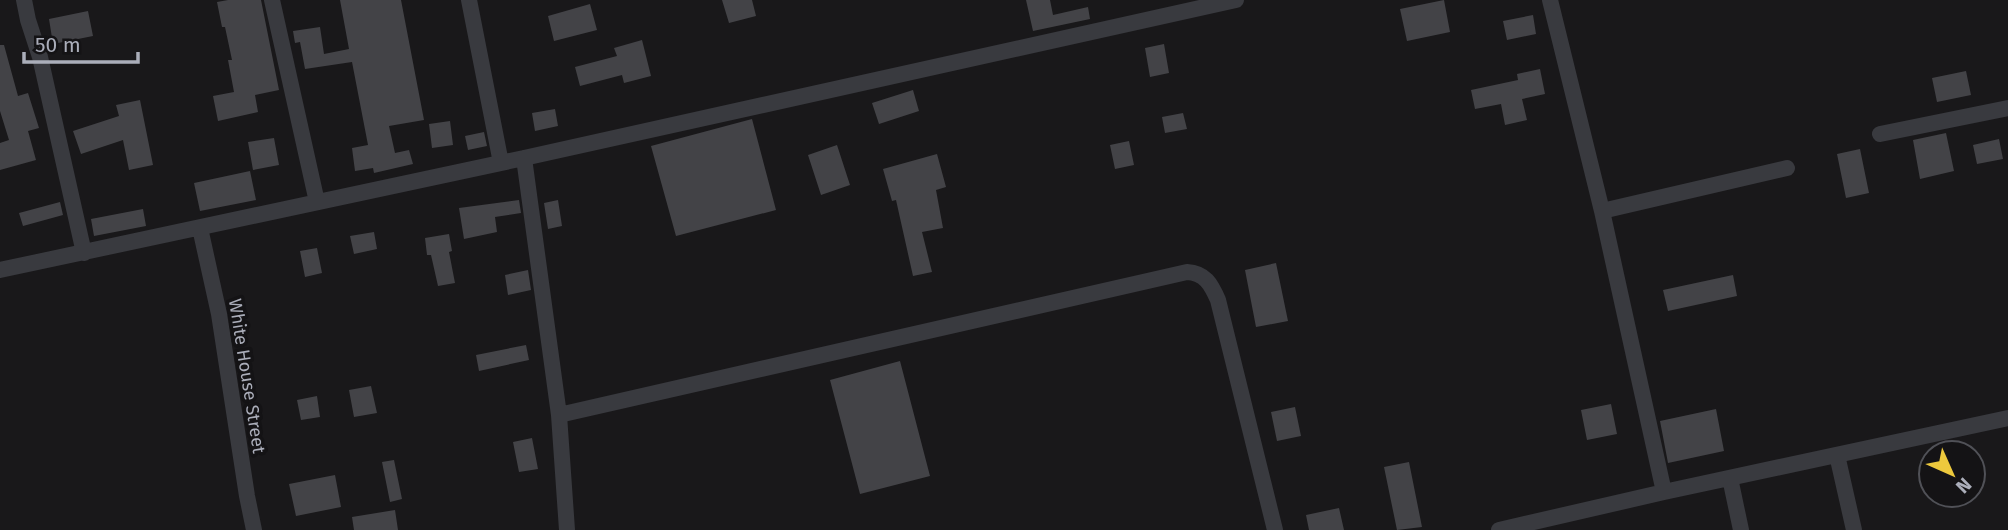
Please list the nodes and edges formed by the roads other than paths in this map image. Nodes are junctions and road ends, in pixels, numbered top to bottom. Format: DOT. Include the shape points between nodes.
graph roads {
  1 [pos="24,0"];
  2 [pos="272,0"];
  3 [pos="469,0"];
  4 [pos="1237,0"];
  5 [pos="1550,0"];
  6 [pos="2008,108"];
  7 [pos="1880,134"];
  8 [pos="524,158"];
  9 [pos="501,163"];
  10 [pos="1787,168"];
  11 [pos="317,202"];
  12 [pos="1602,211"];
  13 [pos="200,228"];
  14 [pos="84,253"];
  15 [pos="0,270"];
  16 [pos="559,415"];
  17 [pos="2008,418"];
  18 [pos="1837,455"];
  19 [pos="1730,478"];
  20 [pos="1664,492"];
  21 [pos="254,530"];
  22 [pos="567,530"];
  23 [pos="1275,530"];
  24 [pos="1499,530"];
  25 [pos="1741,530"];
  26 [pos="1854,530"];
  1 -- 14 [label="street"];
  2 -- 11 [label="street"];
  3 -- 9 [label="street"];
  4 -- 8 [label="street"];
  5 -- 12 [label="street"];
  6 -- 7 [label="street"];
  8 -- 9 [label="street"];
  8 -- 16 [label="street"];
  9 -- 11 [label="street"];
  10 -- 12 [label="street"];
  11 -- 13 [label="street"];
  12 -- 20 [label="street"];
  13 -- 14 [label="street"];
  13 -- 21 [label="street, White House Street" via="219,314"];
  14 -- 15 [label="street"];
  16 -- 22 [label="street"];
  16 -- 23 [label="street" via="1197,273 1210,284 1218,300"];
  17 -- 18 [label="street"];
  18 -- 19 [label="street"];
  18 -- 26 [label="street"];
  19 -- 20 [label="street"];
  19 -- 25 [label="street"];
  20 -- 24 [label="street"];
}
